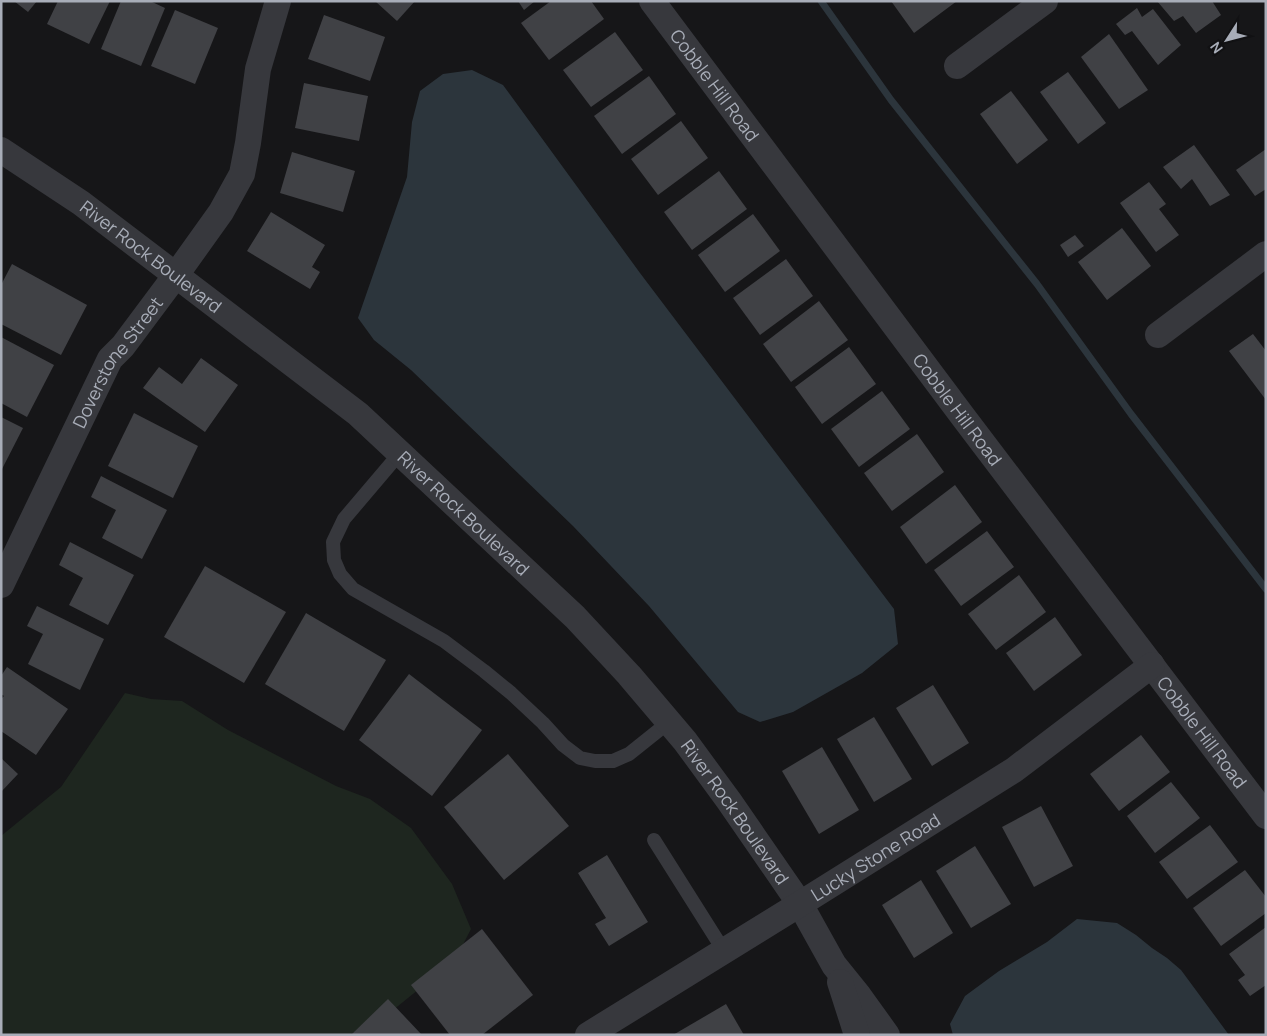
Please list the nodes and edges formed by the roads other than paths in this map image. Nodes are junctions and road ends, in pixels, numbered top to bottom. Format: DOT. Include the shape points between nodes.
graph roads {
  1 [pos="652,1"];
  2 [pos="1045,1"];
  3 [pos="277,2"];
  4 [pos="957,66"];
  5 [pos="1,150"];
  6 [pos="1266,254"];
  7 [pos="176,275"];
  8 [pos="1158,336"];
  9 [pos="400,453"];
  10 [pos="1,585"];
  11 [pos="1152,665"];
  12 [pos="669,722"];
  13 [pos="1266,816"];
  14 [pos="654,840"];
  15 [pos="800,904"];
  16 [pos="724,951"];
  17 [pos="834,965"];
  18 [pos="588,1035"];
  19 [pos="857,1035"];
  20 [pos="887,1035"];
  1 -- 11 [label="street, Cobble Hill Road"];
  2 -- 4 [label="street"];
  3 -- 7 [label="street, Doverstone Street" via="258,70 242,174 221,212"];
  5 -- 7 [label="street, River Rock Boulevard" via="81,203"];
  6 -- 8 [label="street"];
  7 -- 9 [label="street, River Rock Boulevard" via="358,414"];
  7 -- 10 [label="street, Doverstone Street" via="110,359"];
  9 -- 12 [label="street, River Rock Boulevard" via="575,617"];
  9 -- 12 [label="lane" via="344,519 333,542 334,560 340,574 353,589 444,642 484,671 543,723 563,746 580,758 613,761 629,754"];
  11 -- 13 [label="street, Cobble Hill Road"];
  11 -- 15 [label="street, Lucky Stone Road" via="1014,770"];
  12 -- 15 [label="street, River Rock Boulevard" via="730,801"];
  14 -- 16 [label="lane"];
  15 -- 16 [label="street, Lucky Stone Road"];
  15 -- 17 [label="street, River Rock Boulevard"];
  16 -- 18 [label="street, Lucky Stone Road"];
  17 -- 19 [label="street, River Rock Boulevard"];
  17 -- 20 [label="street, River Rock Boulevard"];
}
